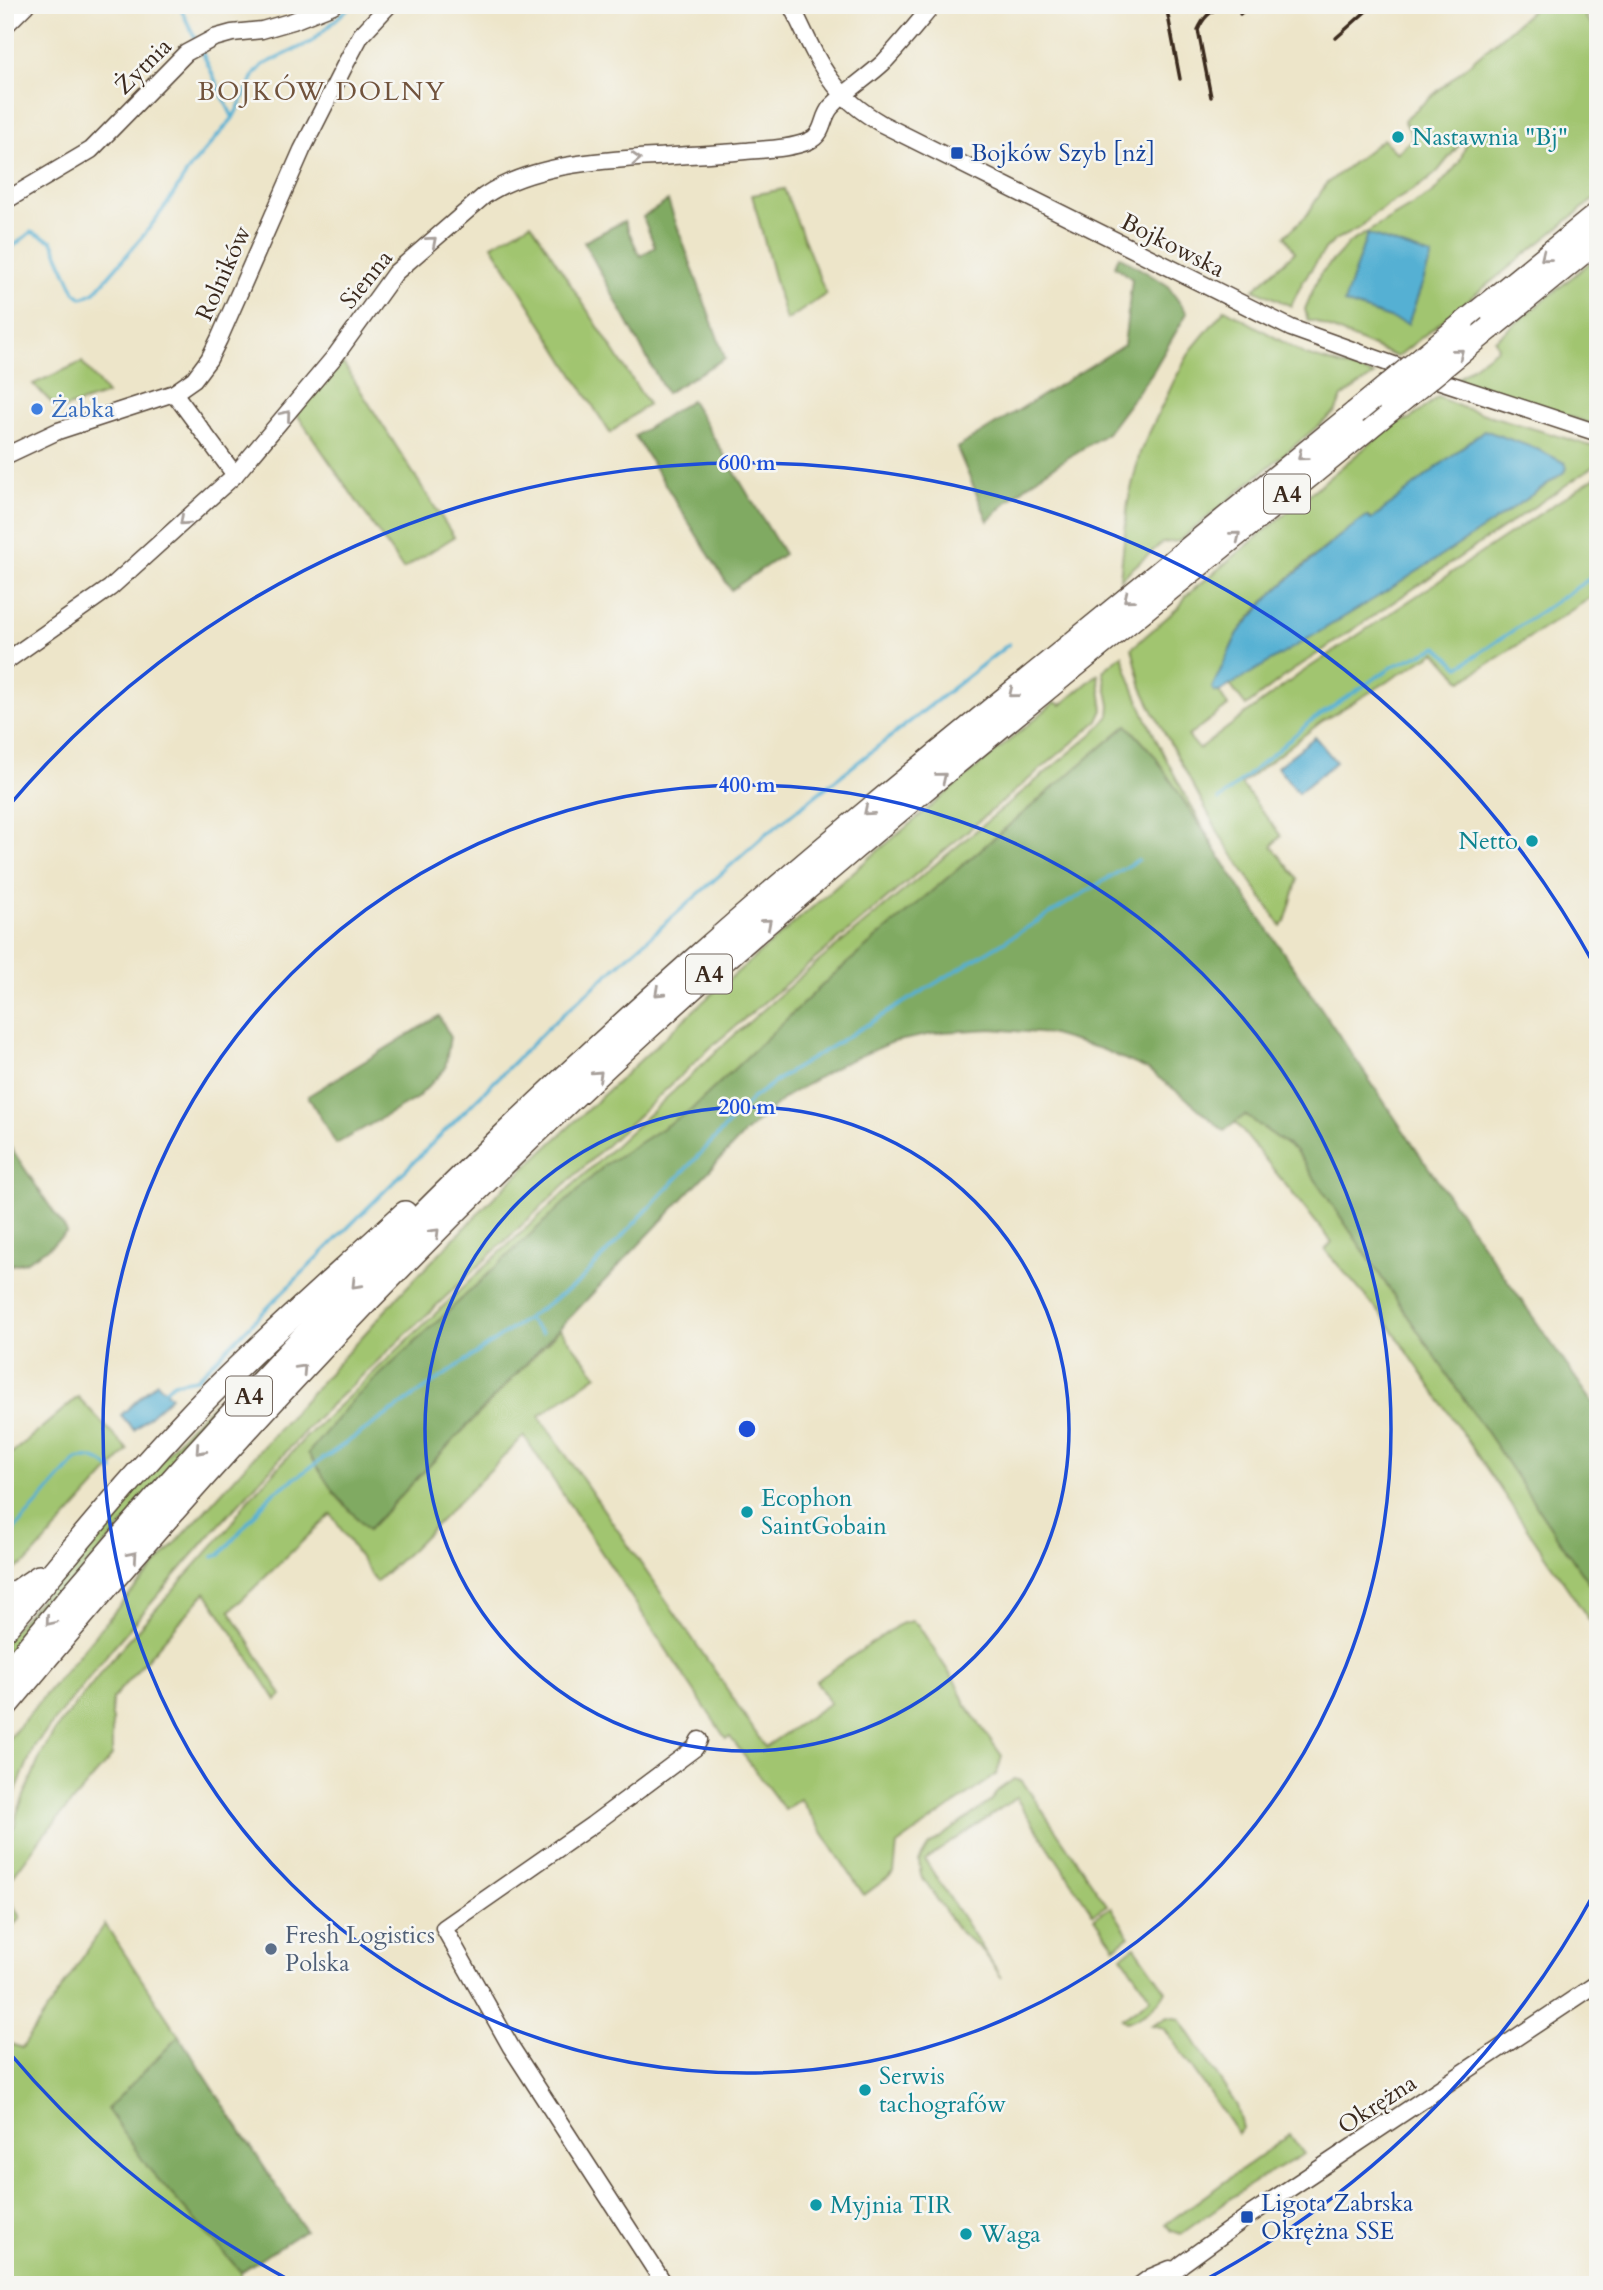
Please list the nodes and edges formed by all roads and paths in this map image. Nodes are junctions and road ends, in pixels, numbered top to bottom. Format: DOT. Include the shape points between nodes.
graph roads {
  1 [pos="26,5"];
  2 [pos="333,5"];
  3 [pos="389,5"];
  4 [pos="790,5"];
  5 [pos="933,5"];
  6 [pos="5,26"];
  7 [pos="842,95"];
  8 [pos="5,201"];
  9 [pos="1598,214"];
  10 [pos="1598,240"];
  11 [pos="174,393"];
  12 [pos="1598,433"];
  13 [pos="5,456"];
  14 [pos="239,471"];
  15 [pos="5,662"];
  16 [pos="508,1132"];
  17 [pos="67,1556"];
  18 [pos="5,1600"];
  19 [pos="88,1608"];
  20 [pos="5,1629"];
  21 [pos="5,1675"];
  22 [pos="5,1707"];
  23 [pos="5,1722"];
  24 [pos="699,1740"];
  25 [pos="1598,1983"];
  26 [pos="1182,2264"];
  27 [pos="665,2285"];
  28 [pos="1140,2285"];
  29 [pos="1160,2285"];
  1 -- 6 [label="street"];
  2 -- 8 [label="street, Żytnia" via="262,30 214,38 186,53 92,150"];
  3 -- 11 [label="street, Rolników" via="361,35 346,63 209,359 194,379"];
  4 -- 7 [label="street, Bojkowska"];
  5 -- 7 [label="street" via="886,59"];
  7 -- 12 [label="street, Bojkowska" via="882,124 1291,328"];
  14 -- 7 [label="street, Sienna, one-way" via="336,355 395,273 499,186 588,162 732,153 808,141 820,134 828,110"];
  9 -- 16 [label="highway, A4, one-way, bridge" via="786,880"];
  19 -- 10 [label="highway, A4, one-way, bridge" via="215,1463 386,1281 646,1030 770,920"];
  11 -- 13 [label="street, Rolników" via="58,431"];
  11 -- 14 [label="street"];
  14 -- 15 [label="street, Sienna, one-way" via="110,588"];
  16 -- 17 [label="highway" via="450,1172 256,1350 163,1445"];
  16 -- 21 [label="highway, A4, one-way" via="233,1413"];
  17 -- 18 [label="highway"];
  17 -- 20 [label="highway"];
  19 -- 22 [label="highway, A4"];
  19 -- 23 [label="highway"];
  24 -- 27 [label="street" via="695,1748 592,1825 444,1928 512,2047"];
  25 -- 26 [label="street, Okrężna"];
  26 -- 28 [label="street, Okrężna"];
  26 -- 29 [label="street, Okrężna"];
}
